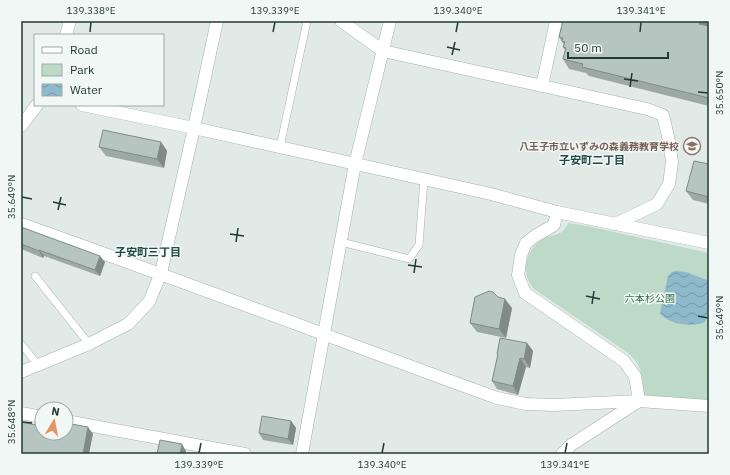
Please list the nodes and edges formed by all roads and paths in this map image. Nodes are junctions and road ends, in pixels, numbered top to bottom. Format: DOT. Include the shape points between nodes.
graph roads {
  1 [pos="70,21"];
  2 [pos="217,21"];
  3 [pos="306,21"];
  4 [pos="341,21"];
  5 [pos="390,21"];
  6 [pos="556,21"];
  7 [pos="66,34"];
  8 [pos="383,51"];
  9 [pos="542,86"];
  10 [pos="36,106"];
  11 [pos="87,106"];
  12 [pos="21,126"];
  13 [pos="194,128"];
  14 [pos="280,147"];
  15 [pos="355,164"];
  16 [pos="424,179"];
  17 [pos="557,212"];
  18 [pos="21,224"];
  19 [pos="615,224"];
  20 [pos="341,242"];
  21 [pos="709,243"];
  22 [pos="161,274"];
  23 [pos="35,276"];
  24 [pos="324,335"];
  25 [pos="21,344"];
  26 [pos="90,344"];
  27 [pos="38,365"];
  28 [pos="21,372"];
  29 [pos="639,401"];
  30 [pos="709,406"];
  31 [pos="21,413"];
  32 [pos="34,415"];
  33 [pos="74,422"];
  34 [pos="245,454"];
  35 [pos="302,454"];
  36 [pos="562,454"];
  1 -- 7 [label="street"];
  2 -- 13 [label="street"];
  3 -- 14 [label="lane"];
  4 -- 8 [label="street"];
  5 -- 8 [label="street"];
  6 -- 9 [label="street"];
  8 -- 9 [label="street"];
  8 -- 15 [label="street"];
  9 -- 19 [label="street" via="647,109 662,115 672,162 669,184 657,204"];
  10 -- 12 [label="street"];
  11 -- 13 [label="street"];
  13 -- 14 [label="street"];
  13 -- 22 [label="street"];
  14 -- 15 [label="street"];
  15 -- 16 [label="street"];
  15 -- 20 [label="street"];
  16 -- 17 [label="street"];
  16 -- 20 [label="lane" via="419,245 410,259"];
  17 -- 19 [label="street"];
  17 -- 29 [label="street" via="554,225 526,243 521,255 518,274 526,293 624,361 635,376"];
  18 -- 22 [label="street"];
  19 -- 21 [label="street"];
  20 -- 24 [label="street"];
  22 -- 24 [label="street"];
  22 -- 26 [label="street" via="149,302 128,324"];
  23 -- 26 [label="lane"];
  24 -- 29 [label="street" via="497,398 519,403 554,405"];
  24 -- 35 [label="street"];
  25 -- 27 [label="lane"];
  26 -- 27 [label="street"];
  27 -- 28 [label="street"];
  29 -- 30 [label="street"];
  29 -- 36 [label="street" via="571,445"];
  31 -- 32 [label="street"];
  33 -- 34 [label="street"];
}
